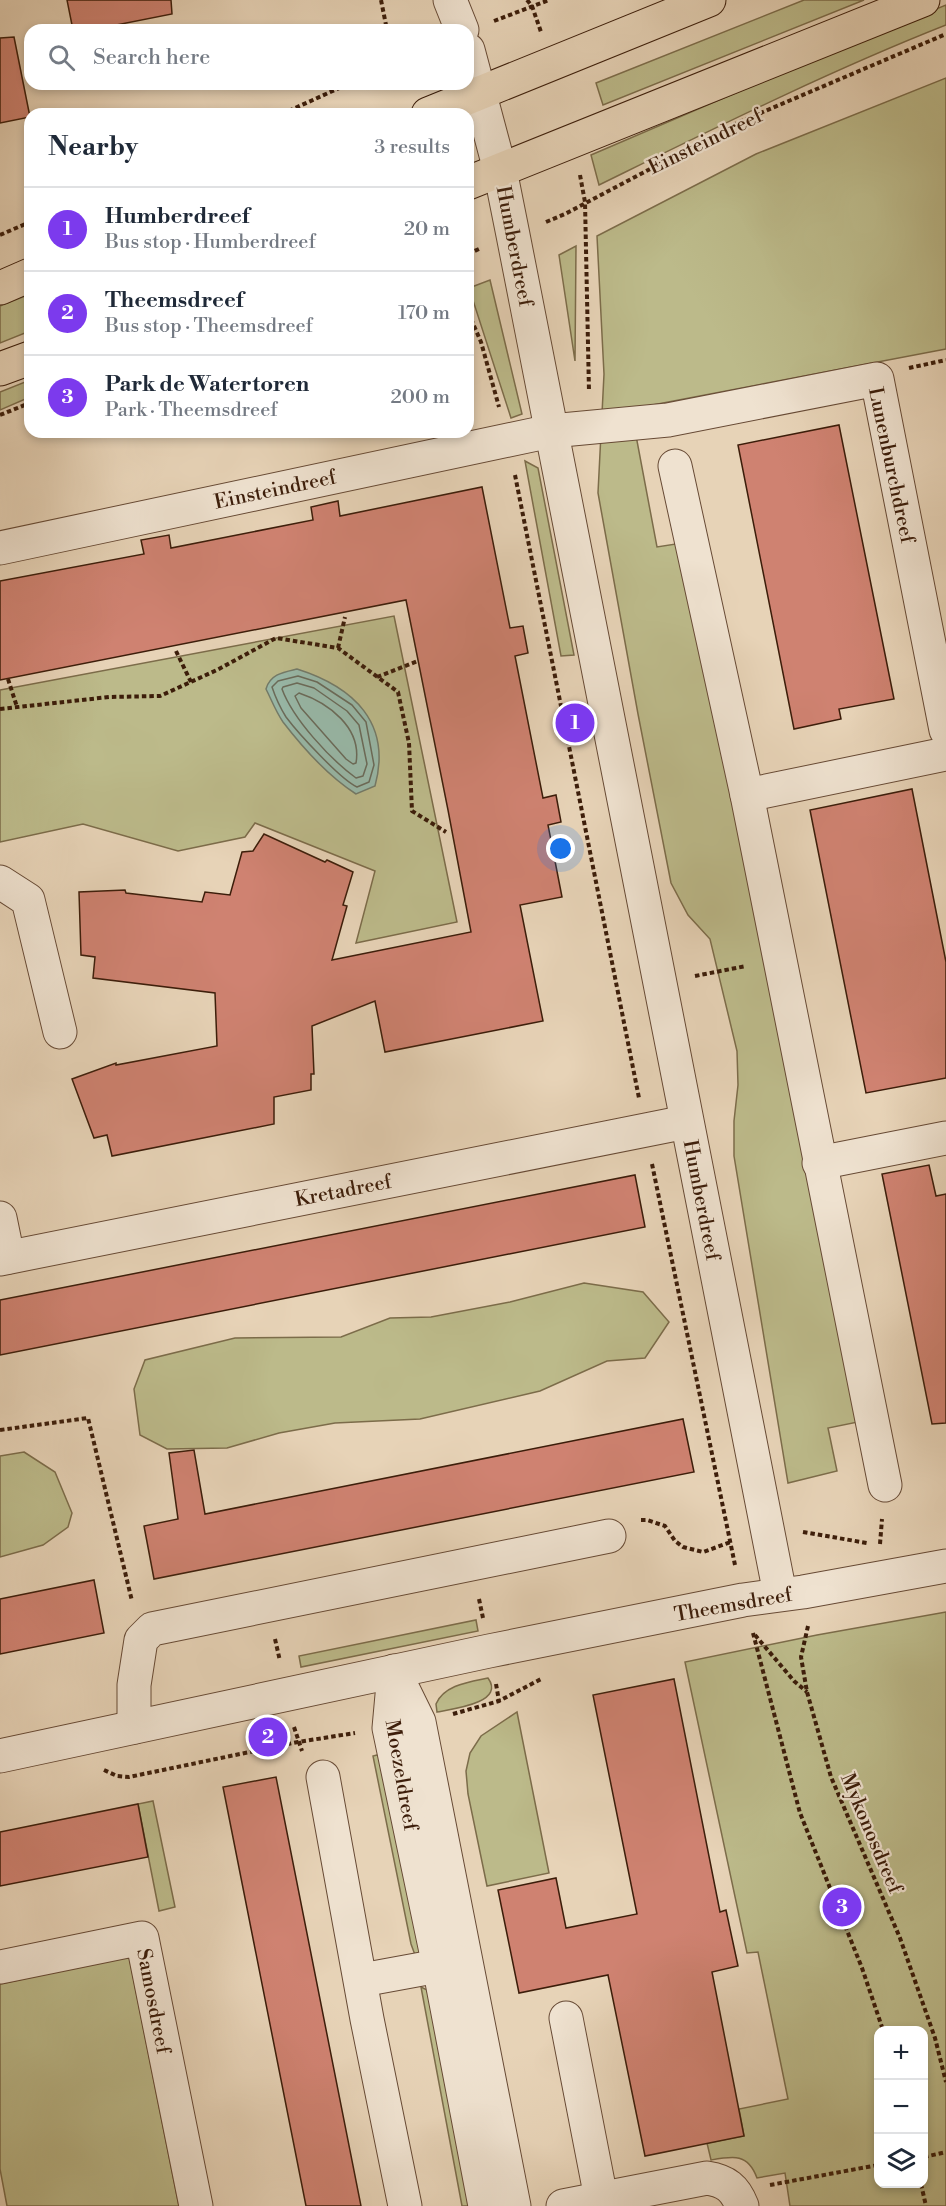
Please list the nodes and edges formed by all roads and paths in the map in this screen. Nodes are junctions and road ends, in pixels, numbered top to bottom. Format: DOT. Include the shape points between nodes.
graph roads {
  1 [pos="381,0"];
  2 [pos="450,0"];
  3 [pos="527,0"];
  4 [pos="549,0"];
  5 [pos="709,0"];
  6 [pos="923,0"];
  7 [pos="532,6"];
  8 [pos="386,24"];
  9 [pos="465,24"];
  10 [pos="474,34"];
  11 [pos="946,34"];
  12 [pos="474,54"];
  13 [pos="552,63"];
  14 [pos="335,90"];
  15 [pos="478,93"];
  16 [pos="295,108"];
  17 [pos="442,108"];
  18 [pos="573,141"];
  19 [pos="500,170"];
  20 [pos="474,181"];
  21 [pos="585,202"];
  22 [pos="24,225"];
  23 [pos="0,235"];
  24 [pos="513,235"];
  25 [pos="474,251"];
  26 [pos="24,278"];
  27 [pos="0,288"];
  28 [pos="474,325"];
  29 [pos="24,360"];
  30 [pos="0,369"];
  31 [pos="24,405"];
  32 [pos="0,415"];
  33 [pos="551,431"];
  34 [pos="507,439"];
  35 [pos="675,466"];
  36 [pos="0,548"];
  37 [pos="345,617"];
  38 [pos="338,648"];
  39 [pos="177,651"];
  40 [pos="418,661"];
  41 [pos="377,677"];
  42 [pos="8,679"];
  43 [pos="190,682"];
  44 [pos="16,707"];
  45 [pos="0,709"];
  46 [pos="946,730"];
  47 [pos="946,754"];
  48 [pos="747,795"];
  49 [pos="446,832"];
  50 [pos="0,882"];
  51 [pos="779,959"];
  52 [pos="684,978"];
  53 [pos="60,1032"];
  54 [pos="686,1122"];
  55 [pos="645,1130"];
  56 [pos="946,1138"];
  57 [pos="819,1163"];
  58 [pos="0,1218"];
  59 [pos="4,1258"];
  60 [pos="0,1430"];
  61 [pos="885,1485"];
  62 [pos="770,1535"];
  63 [pos="609,1536"];
  64 [pos="730,1542"];
  65 [pos="932,1568"];
  66 [pos="792,1593"];
  67 [pos="748,1623"];
  68 [pos="753,1632"];
  69 [pos="141,1640"];
  70 [pos="394,1671"];
  71 [pos="550,1673"];
  72 [pos="807,1692"];
  73 [pos="404,1725"];
  74 [pos="134,1727"];
  75 [pos="58,1744"];
  76 [pos="0,1756"];
  77 [pos="323,1777"];
  78 [pos="452,1964"];
  79 [pos="0,1966"];
  80 [pos="362,1980"];
  81 [pos="566,2018"];
  82 [pos="882,2026"];
  83 [pos="946,2082"];
  84 [pos="946,2152"];
  85 [pos="928,2156"];
  86 [pos="874,2166"];
  87 [pos="922,2188"];
  88 [pos="601,2198"];
  89 [pos="740,2201"];
  90 [pos="196,2206"];
  91 [pos="405,2206"];
  92 [pos="485,2206"];
  93 [pos="514,2206"];
  94 [pos="563,2206"];
  95 [pos="926,2206"];
  1 -- 8 [label="path"];
  2 -- 9 [label="street"];
  3 -- 7 [label="path"];
  4 -- 7 [label="path"];
  5 -- 13 [label="main road"];
  6 -- 18 [label="main road"];
  7 -- 10 [label="path" via="502,17"];
  7 -- 13 [label="path"];
  11 -- 21 [label="path, Einsteindreef" via="737,123"];
  12 -- 15 [label="street"];
  13 -- 15 [label="main road"];
  14 -- 16 [label="path"];
  15 -- 17 [label="main road"];
  15 -- 19 [label="street"];
  18 -- 19 [label="main road"];
  18 -- 21 [label="path"];
  19 -- 20 [label="main road"];
  19 -- 24 [label="street, Humberdreef"];
  21 -- 24 [label="path, Einsteindreef"];
  21 -- 33 [label="path" via="590,400"];
  22 -- 23 [label="path"];
  24 -- 25 [label="path, Einsteindreef"];
  24 -- 33 [label="street, Humberdreef"];
  26 -- 27 [label="main road"];
  28 -- 34 [label="path"];
  29 -- 30 [label="main road"];
  31 -- 32 [label="path"];
  33 -- 34 [label="street, Einsteindreef"];
  33 -- 46 [label="street, Lunenburchdreef" via="668,420 877,379"];
  33 -- 54 [label="street, Humberdreef"];
  34 -- 36 [label="street, Einsteindreef"];
  34 -- 55 [label="path"];
  35 -- 48 [label="street"];
  37 -- 38 [label="path"];
  38 -- 41 [label="path"];
  38 -- 43 [label="path" via="276,638"];
  39 -- 43 [label="path"];
  40 -- 41 [label="path"];
  41 -- 49 [label="path" via="398,692 409,743 412,811"];
  42 -- 44 [label="path"];
  43 -- 44 [label="path" via="160,696"];
  44 -- 45 [label="path"];
  47 -- 48 [label="street"];
  48 -- 51 [label="street"];
  50 -- 53 [label="street" via="28,900"];
  51 -- 52 [label="path"];
  51 -- 57 [label="street"];
  54 -- 55 [label="street, Kretadreef"];
  54 -- 62 [label="street, Humberdreef"];
  55 -- 59 [label="street, Kretadreef"];
  55 -- 64 [label="path"];
  56 -- 57 [label="street"];
  57 -- 61 [label="street"];
  58 -- 59 [label="street"];
  60 -- 69 [label="path" via="88,1418"];
  62 -- 64 [label="path"];
  62 -- 65 [label="path" via="800,1532 880,1545"];
  62 -- 66 [label="street, Humberdreef"];
  63 -- 64 [label="path" via="632,1520 647,1520 665,1526 683,1547 703,1552"];
  63 -- 69 [label="street" via="152,1629"];
  65 -- 66 [label="street, Theemsdreef"];
  66 -- 70 [label="street, Theemsdreef"];
  66 -- 72 [label="path, Mykonosdreef" via="811,1616 801,1658"];
  67 -- 68 [label="path"];
  68 -- 72 [label="path"];
  68 -- 82 [label="path" via="800,1813"];
  69 -- 74 [label="street" via="134,1685"];
  70 -- 73 [label="street, Moezeldreef"];
  70 -- 74 [label="street, Theemsdreef"];
  71 -- 73 [label="path" via="499,1701"];
  72 -- 83 [label="path, Mykonosdreef" via="831,1777 900,1938"];
  73 -- 75 [label="path" via="129,1777 117,1776"];
  73 -- 78 [label="street, Moezeldreef"];
  74 -- 75 [label="street, Theemsdreef"];
  75 -- 76 [label="street, Theemsdreef"];
  77 -- 80 [label="street"];
  78 -- 80 [label="street"];
  78 -- 92 [label="street, Moezeldreef"];
  78 -- 93 [label="street, Moezeldreef"];
  79 -- 90 [label="street, Samosdreef" via="142,1938"];
  80 -- 91 [label="street"];
  81 -- 88 [label="street"];
  84 -- 85 [label="path"];
  86 -- 89 [label="path" via="757,2187"];
  87 -- 95 [label="path"];
  88 -- 89 [label="street" via="707,2178 732,2187"];
  88 -- 94 [label="street"];
}
